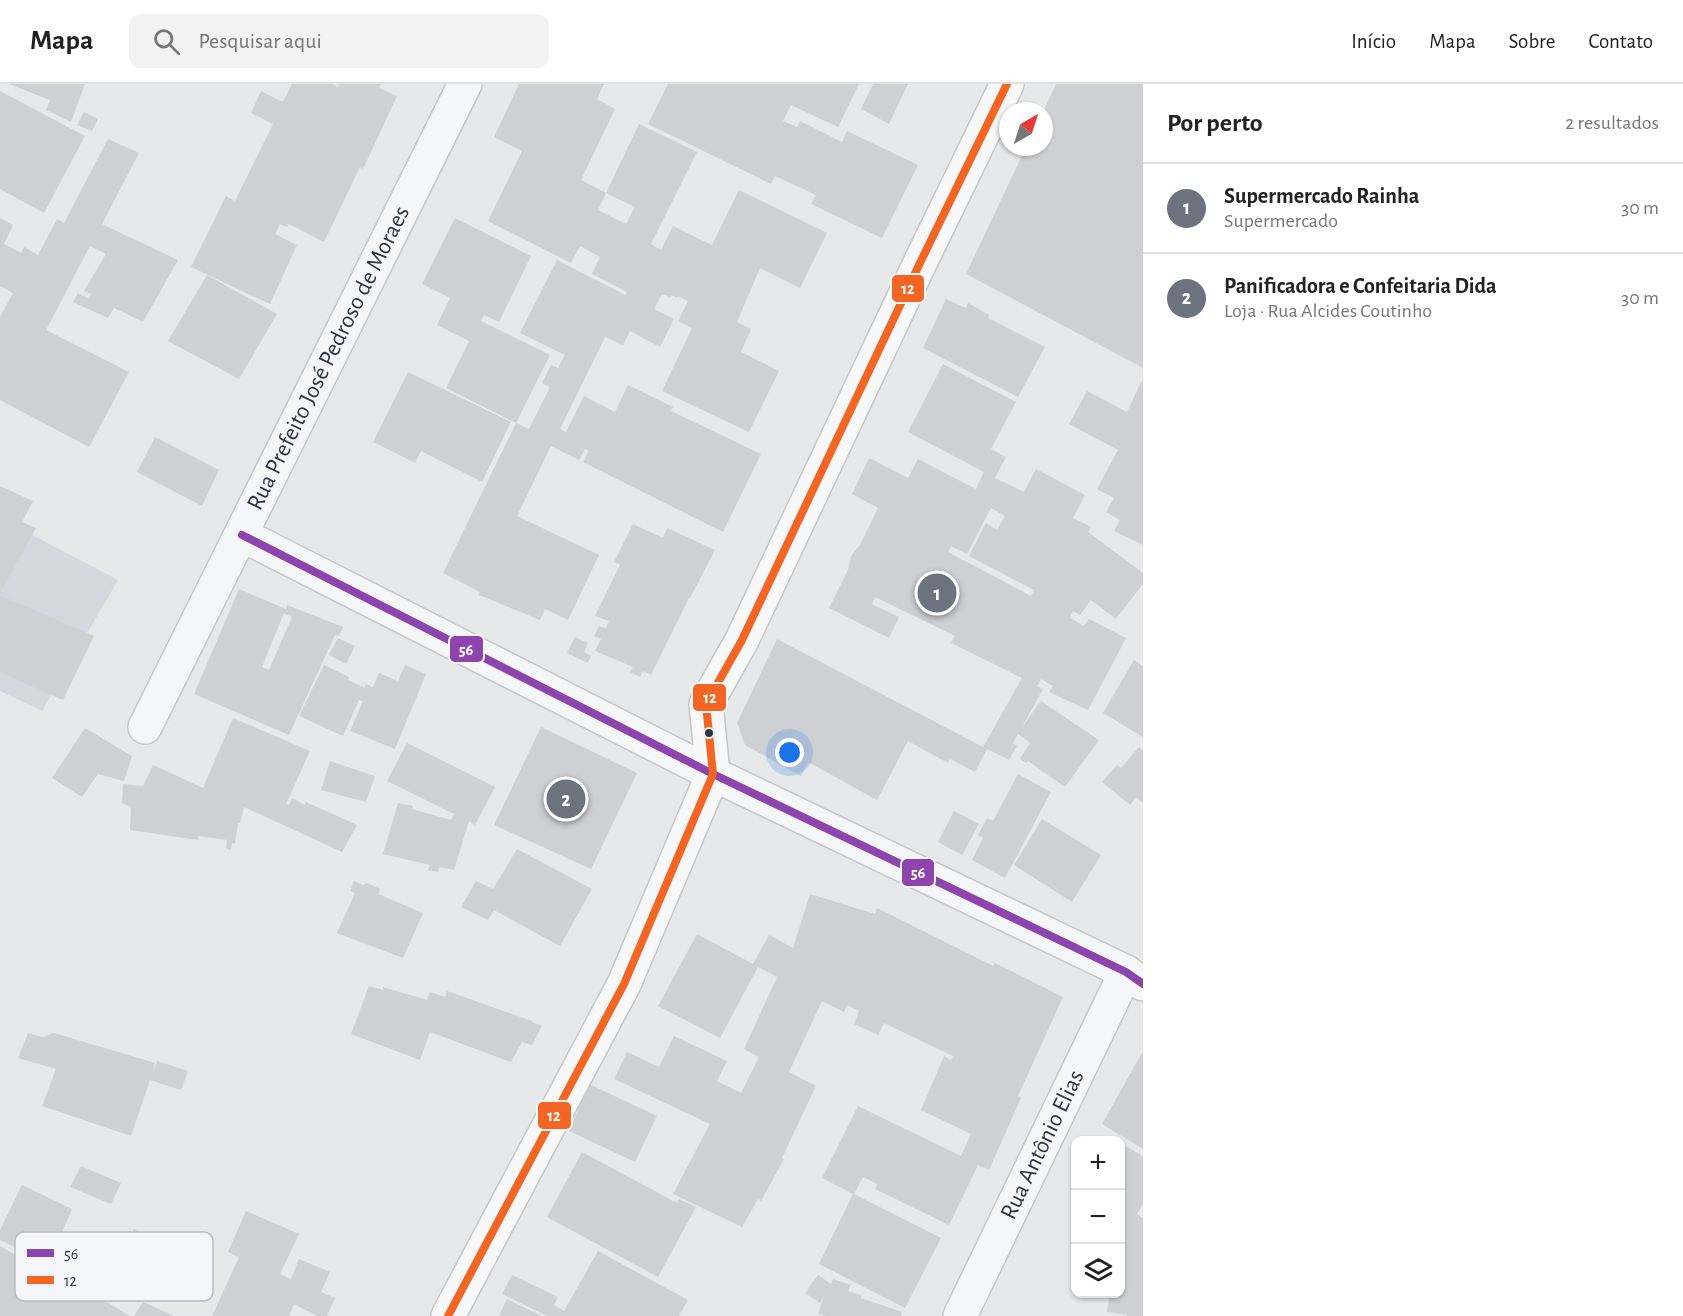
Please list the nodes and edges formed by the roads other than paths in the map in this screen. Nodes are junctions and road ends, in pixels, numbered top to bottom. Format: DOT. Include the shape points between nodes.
graph roads {
  1 [pos="465,84"];
  2 [pos="1007,84"];
  3 [pos="242,535"];
  4 [pos="146,727"];
  5 [pos="713,774"];
  6 [pos="1134,978"];
  7 [pos="448,1316"];
  8 [pos="960,1316"];
  1 -- 3 [label="street, Rua Prefeito José Pedroso de Moraes"];
  2 -- 5 [label="main road" via="742,640 706,704"];
  3 -- 4 [label="street, Rua Prefeito José Pedroso de Moraes"];
  3 -- 5 [label="street"];
  5 -- 6 [label="street"];
  5 -- 7 [label="main road" via="624,984"];
  6 -- 8 [label="street, Rua Antônio Elias"];
}
